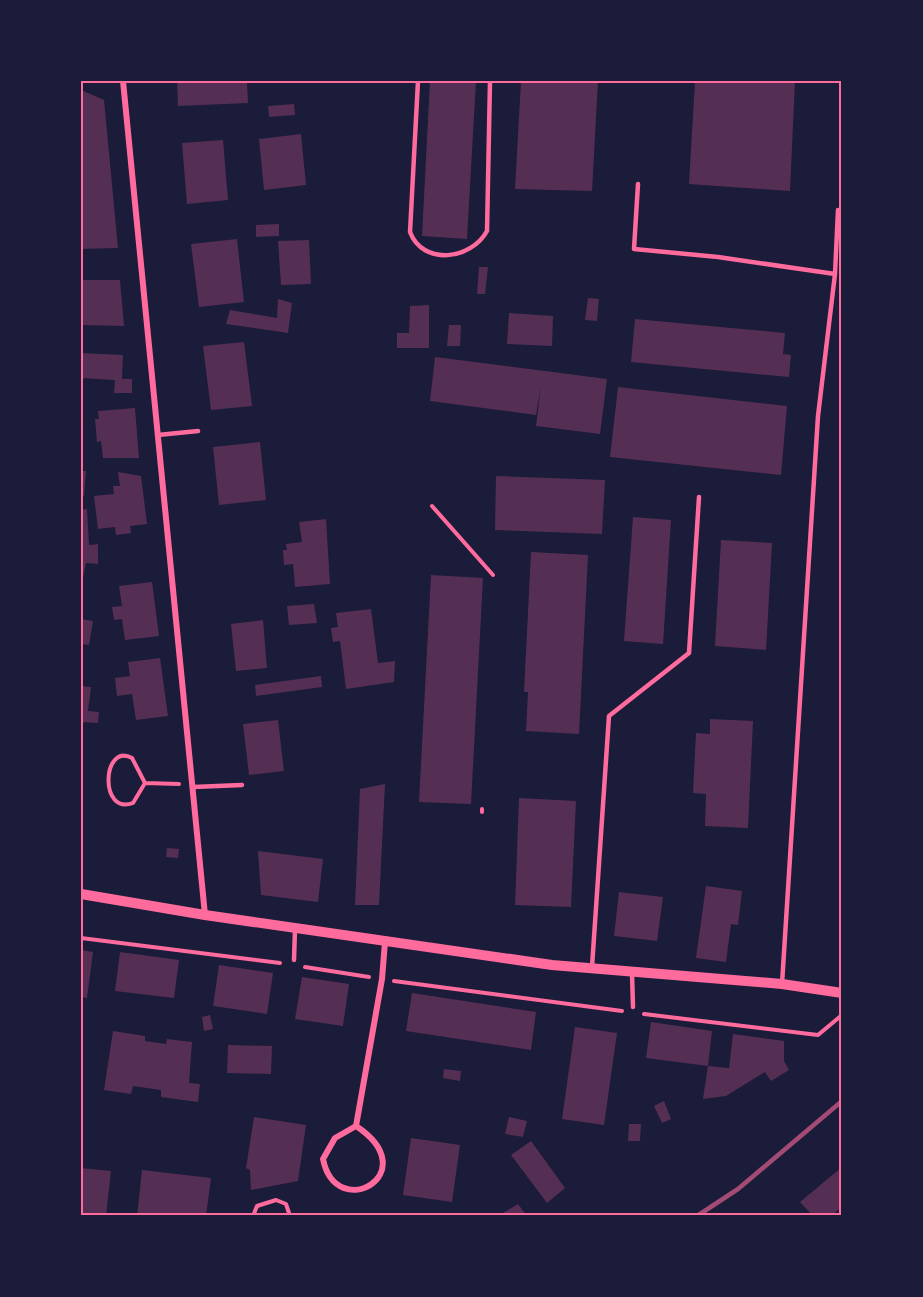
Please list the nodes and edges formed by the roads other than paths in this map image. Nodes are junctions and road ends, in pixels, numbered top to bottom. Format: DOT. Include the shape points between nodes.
graph roads {
  1 [pos="123,81"];
  2 [pos="418,81"];
  3 [pos="490,81"];
  4 [pos="638,183"];
  5 [pos="838,210"];
  6 [pos="835,274"];
  7 [pos="198,431"];
  8 [pos="158,435"];
  9 [pos="699,497"];
  10 [pos="242,784"];
  11 [pos="193,787"];
  12 [pos="81,894"];
  13 [pos="205,915"];
  14 [pos="295,929"];
  15 [pos="385,942"];
  16 [pos="294,963"];
  17 [pos="592,969"];
  18 [pos="632,973"];
  19 [pos="783,984"];
  20 [pos="842,993"];
  21 [pos="633,1007"];
  22 [pos="356,1126"];
  1 -- 8 [label="street"];
  2 -- 3 [label="lane" via="410,232 422,249 450,256 472,248 487,231"];
  4 -- 6 [label="lane" via="634,249"];
  5 -- 6 [label="lane"];
  6 -- 19 [label="lane" via="818,416"];
  7 -- 8 [label="lane"];
  8 -- 11 [label="street"];
  9 -- 17 [label="lane" via="689,653 609,716"];
  10 -- 11 [label="lane"];
  11 -- 13 [label="street"];
  12 -- 13 [label="street"];
  13 -- 14 [label="street"];
  14 -- 15 [label="street"];
  14 -- 16 [label="lane"];
  15 -- 17 [label="street"];
  15 -- 22 [label="street"];
  17 -- 18 [label="street"];
  18 -- 19 [label="street"];
  18 -- 21 [label="lane"];
  19 -- 20 [label="street"];
  22 -- 22 [label="street" via="335,1138 323,1159 333,1183 345,1189 366,1188 374,1183 382,1168 384,1156 377,1144"];
}
